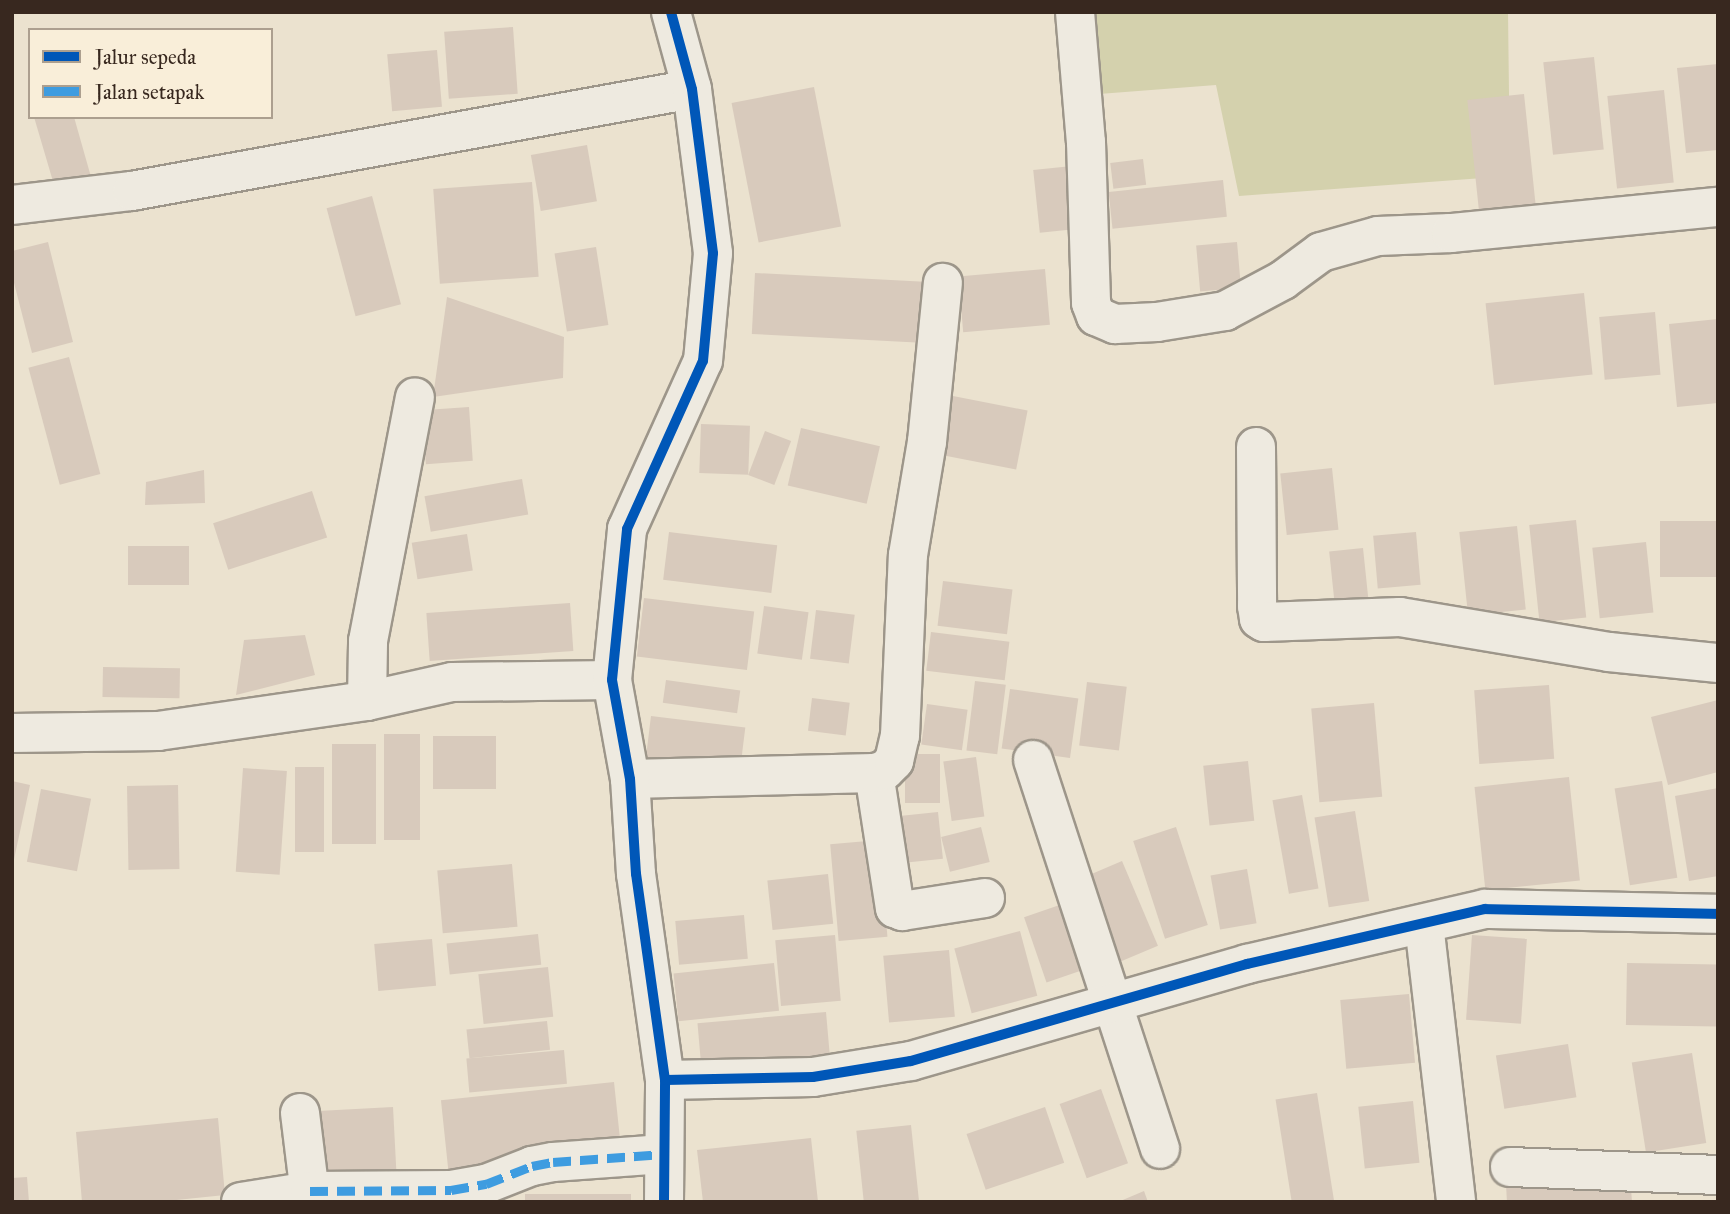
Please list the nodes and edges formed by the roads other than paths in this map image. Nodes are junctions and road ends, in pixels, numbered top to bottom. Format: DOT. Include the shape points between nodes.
graph roads {
  1 [pos="671,12"];
  2 [pos="1075,12"];
  3 [pos="692,89"];
  4 [pos="12,205"];
  5 [pos="1718,207"];
  6 [pos="943,284"];
  7 [pos="415,398"];
  8 [pos="1256,447"];
  9 [pos="1718,663"];
  10 [pos="612,680"];
  11 [pos="367,701"];
  12 [pos="12,733"];
  13 [pos="1033,760"];
  14 [pos="874,773"];
  15 [pos="630,779"];
  16 [pos="985,898"];
  17 [pos="1718,914"];
  18 [pos="1424,924"];
  19 [pos="1115,1004"];
  20 [pos="665,1080"];
  21 [pos="300,1113"];
  22 [pos="1160,1149"];
  23 [pos="664,1154"];
  24 [pos="1510,1167"];
  25 [pos="1718,1175"];
  26 [pos="310,1196"];
  27 [pos="241,1202"];
  28 [pos="664,1202"];
  29 [pos="1456,1202"];
  1 -- 3 [label="street"];
  2 -- 5 [label="street" via="1086,142 1091,303 1096,316 1115,324 1225,311 1283,280 1321,252 1378,236"];
  3 -- 4 [label="street" via="132,191"];
  3 -- 10 [label="street" via="713,253 704,360 627,529"];
  6 -- 14 [label="street" via="927,442 907,566 900,736 894,761"];
  7 -- 11 [label="street" via="368,641"];
  8 -- 9 [label="street" via="1256,606 1264,622 1400,617 1609,652"];
  10 -- 11 [label="street" via="452,682"];
  10 -- 15 [label="street"];
  11 -- 12 [label="street" via="158,731"];
  13 -- 19 [label="street"];
  14 -- 15 [label="street"];
  14 -- 16 [label="street" via="895,908 902,911"];
  15 -- 20 [label="street" via="636,874"];
  17 -- 18 [label="street" via="1485,909"];
  18 -- 19 [label="street" via="1247,964"];
  18 -- 29 [label="street"];
  19 -- 20 [label="street" via="899,1063 813,1077"];
  19 -- 22 [label="street"];
  20 -- 23 [label="street"];
  21 -- 26 [label="street"];
  23 -- 26 [label="street" via="543,1164 486,1184 451,1190"];
  23 -- 28 [label="street"];
  24 -- 25 [label="street"];
  26 -- 27 [label="street"];
}
